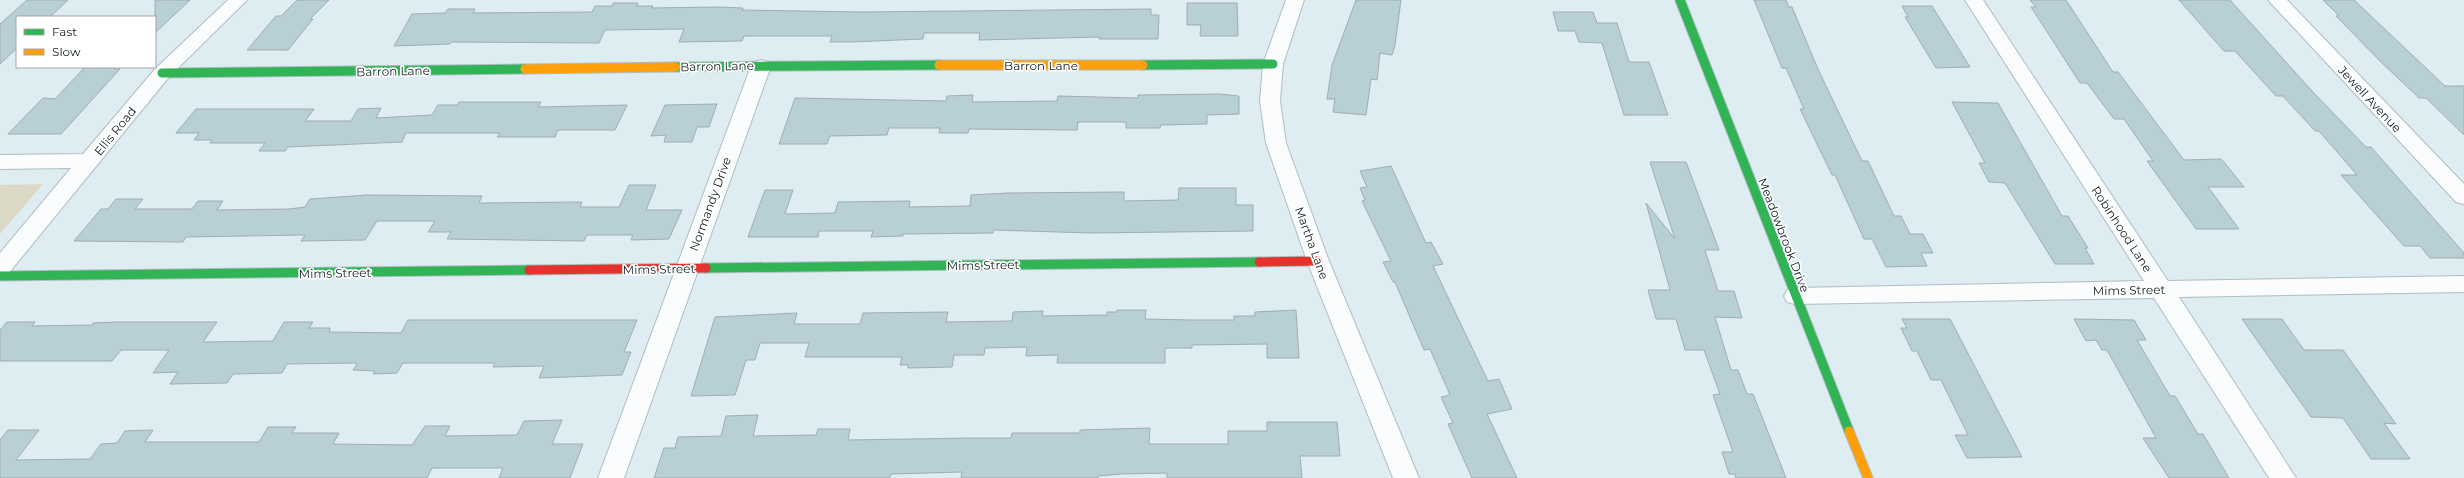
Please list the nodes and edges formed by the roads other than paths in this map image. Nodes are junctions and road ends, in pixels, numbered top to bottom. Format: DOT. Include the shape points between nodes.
graph roads {
  1 [pos="238,0"];
  2 [pos="1295,0"];
  3 [pos="1680,0"];
  4 [pos="1974,0"];
  5 [pos="2277,0"];
  6 [pos="1273,64"];
  7 [pos="761,66"];
  8 [pos="162,73"];
  9 [pos="90,161"];
  10 [pos="0,162"];
  11 [pos="2464,197"];
  12 [pos="1318,261"];
  13 [pos="0,268"];
  14 [pos="687,268"];
  15 [pos="0,276"];
  16 [pos="2464,284"];
  17 [pos="2161,289"];
  18 [pos="1795,296"];
  19 [pos="611,478"];
  20 [pos="1406,478"];
  21 [pos="1868,478"];
  22 [pos="2284,478"];
  1 -- 8 [label="street, Ellis Road"];
  2 -- 6 [label="street, Martha Lane"];
  3 -- 18 [label="street, Meadowbrook Drive"];
  4 -- 17 [label="street, Robinhood Lane"];
  5 -- 11 [label="street, Jewell Avenue"];
  6 -- 7 [label="street, Barron Lane"];
  6 -- 12 [label="street, Martha Lane" via="1270,100 1276,142"];
  7 -- 8 [label="street, Barron Lane"];
  7 -- 14 [label="street, Normandy Drive"];
  8 -- 9 [label="street, Ellis Road"];
  9 -- 10 [label="street"];
  9 -- 13 [label="street, Ellis Road"];
  12 -- 14 [label="street, Mims Street"];
  12 -- 20 [label="street, Martha Lane"];
  14 -- 15 [label="street, Mims Street"];
  14 -- 19 [label="street, Normandy Drive"];
  16 -- 17 [label="street, Mims Street"];
  17 -- 18 [label="street, Mims Street"];
  17 -- 22 [label="street, Robinhood Lane"];
  18 -- 21 [label="street, Meadowbrook Drive"];
}
